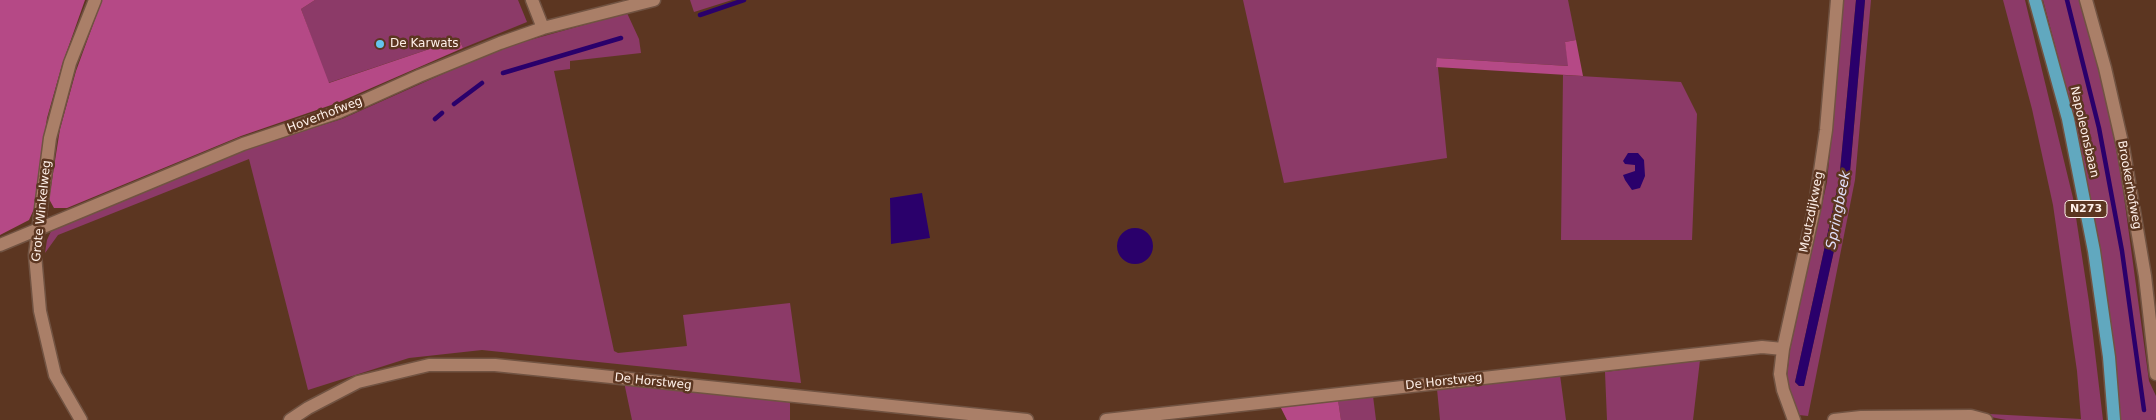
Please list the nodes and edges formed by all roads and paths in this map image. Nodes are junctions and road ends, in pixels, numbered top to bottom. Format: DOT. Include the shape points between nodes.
graph roads {
  1 [pos="96,0"];
  2 [pos="532,0"];
  3 [pos="654,0"];
  4 [pos="1837,0"];
  5 [pos="2086,0"];
  6 [pos="2035,1"];
  7 [pos="543,28"];
  8 [pos="40,228"];
  9 [pos="0,245"];
  10 [pos="1782,349"];
  11 [pos="2156,374"];
  12 [pos="81,420"];
  13 [pos="290,420"];
  14 [pos="1026,420"];
  15 [pos="1106,420"];
  16 [pos="1794,420"];
  17 [pos="1834,420"];
  18 [pos="1986,420"];
  19 [pos="2114,420"];
  1 -- 8 [label="street, Grote Winkelweg" via="70,63 50,138"];
  2 -- 7 [label="street"];
  3 -- 7 [label="street, Hoverhofweg"];
  4 -- 10 [label="street, Moutzdijkweg" via="1826,130 1815,206"];
  5 -- 11 [label="street, Brookerhofweg" via="2123,147 2145,276"];
  6 -- 19 [label="main road, Napoleonsbaan / N273" via="2068,119 2094,251"];
  7 -- 8 [label="street, Hoverhofweg" via="419,76 339,112 243,144"];
  8 -- 9 [label="street, Hoverhofweg"];
  8 -- 12 [label="street, Grote Winkelweg" via="35,255 40,311 55,375"];
  10 -- 15 [label="street, De Horstweg" via="1752,348"];
  10 -- 16 [label="street, Moutzdijkweg" via="1780,374"];
  13 -- 14 [label="street, De Horstweg" via="358,382 429,365 495,365"];
  17 -- 18 [label="street" via="1971,416"];
}
